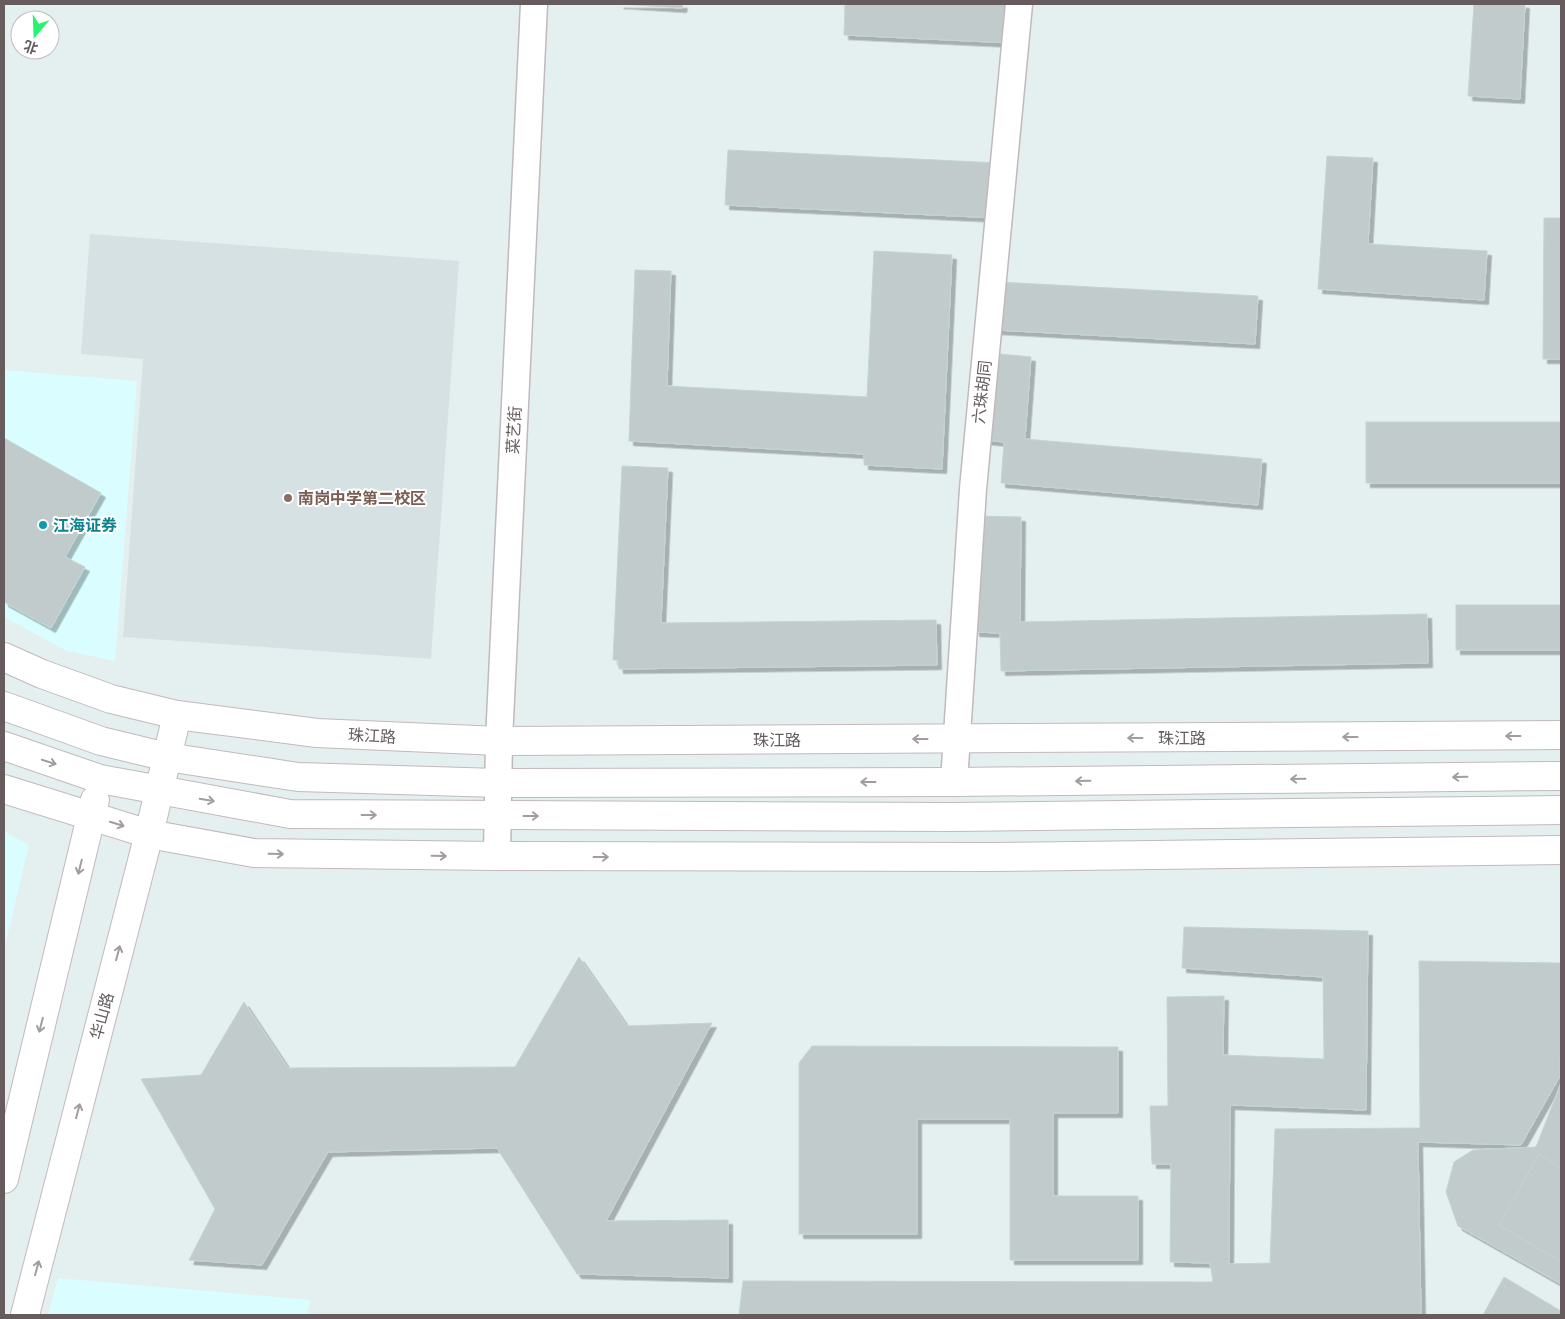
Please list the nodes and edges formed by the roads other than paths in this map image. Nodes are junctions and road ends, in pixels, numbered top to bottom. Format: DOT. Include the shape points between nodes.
graph roads {
  1 [pos="534,4"];
  2 [pos="1020,4"];
  3 [pos="4,657"];
  4 [pos="116,700"];
  5 [pos="4,706"];
  6 [pos="177,715"];
  7 [pos="1561,735"];
  8 [pos="957,739"];
  9 [pos="499,741"];
  10 [pos="108,742"];
  11 [pos="4,746"];
  12 [pos="167,757"];
  13 [pos="1561,776"];
  14 [pos="100,779"];
  15 [pos="954,782"];
  16 [pos="498,783"];
  17 [pos="4,789"];
  18 [pos="159,791"];
  19 [pos="1561,810"];
  20 [pos="498,816"];
  21 [pos="92,817"];
  22 [pos="149,834"];
  23 [pos="1561,850"];
  24 [pos="497,856"];
  25 [pos="4,1179"];
  26 [pos="25,1315"];
  1 -- 9 [label="street, 菜艺街"];
  2 -- 8 [label="street, 六珠胡同" via="973,489"];
  3 -- 4 [label="main road, 珠江路"];
  4 -- 6 [label="main road, 珠江路"];
  4 -- 10 [label="main road"];
  5 -- 10 [label="main road"];
  6 -- 9 [label="main road, 珠江路" via="317,733"];
  6 -- 12 [label="main road, 华山路"];
  7 -- 8 [label="main road, 珠江路, one-way"];
  8 -- 9 [label="main road, 珠江路, one-way"];
  8 -- 15 [label="street, 六珠胡同"];
  9 -- 16 [label="street, 菜艺街"];
  10 -- 12 [label="main road"];
  10 -- 14 [label="main road"];
  11 -- 14 [label="main road, one-way"];
  12 -- 16 [label="main road" via="298,777"];
  12 -- 18 [label="main road, 华山路"];
  13 -- 15 [label="main road, one-way"];
  14 -- 18 [label="main road"];
  14 -- 21 [label="main road"];
  15 -- 16 [label="main road, one-way"];
  16 -- 20 [label="street, 菜艺街"];
  17 -- 21 [label="main road"];
  18 -- 20 [label="main road, one-way" via="290,814"];
  18 -- 22 [label="main road, 华山路"];
  20 -- 19 [label="main road, one-way" via="953,816"];
  20 -- 24 [label="street, 菜艺街"];
  21 -- 22 [label="main road, one-way"];
  21 -- 25 [label="main road, one-way"];
  22 -- 24 [label="main road, one-way" via="254,853"];
  26 -- 22 [label="main road, 华山路, one-way"];
  24 -- 23 [label="main road, one-way" via="990,857"];
}
